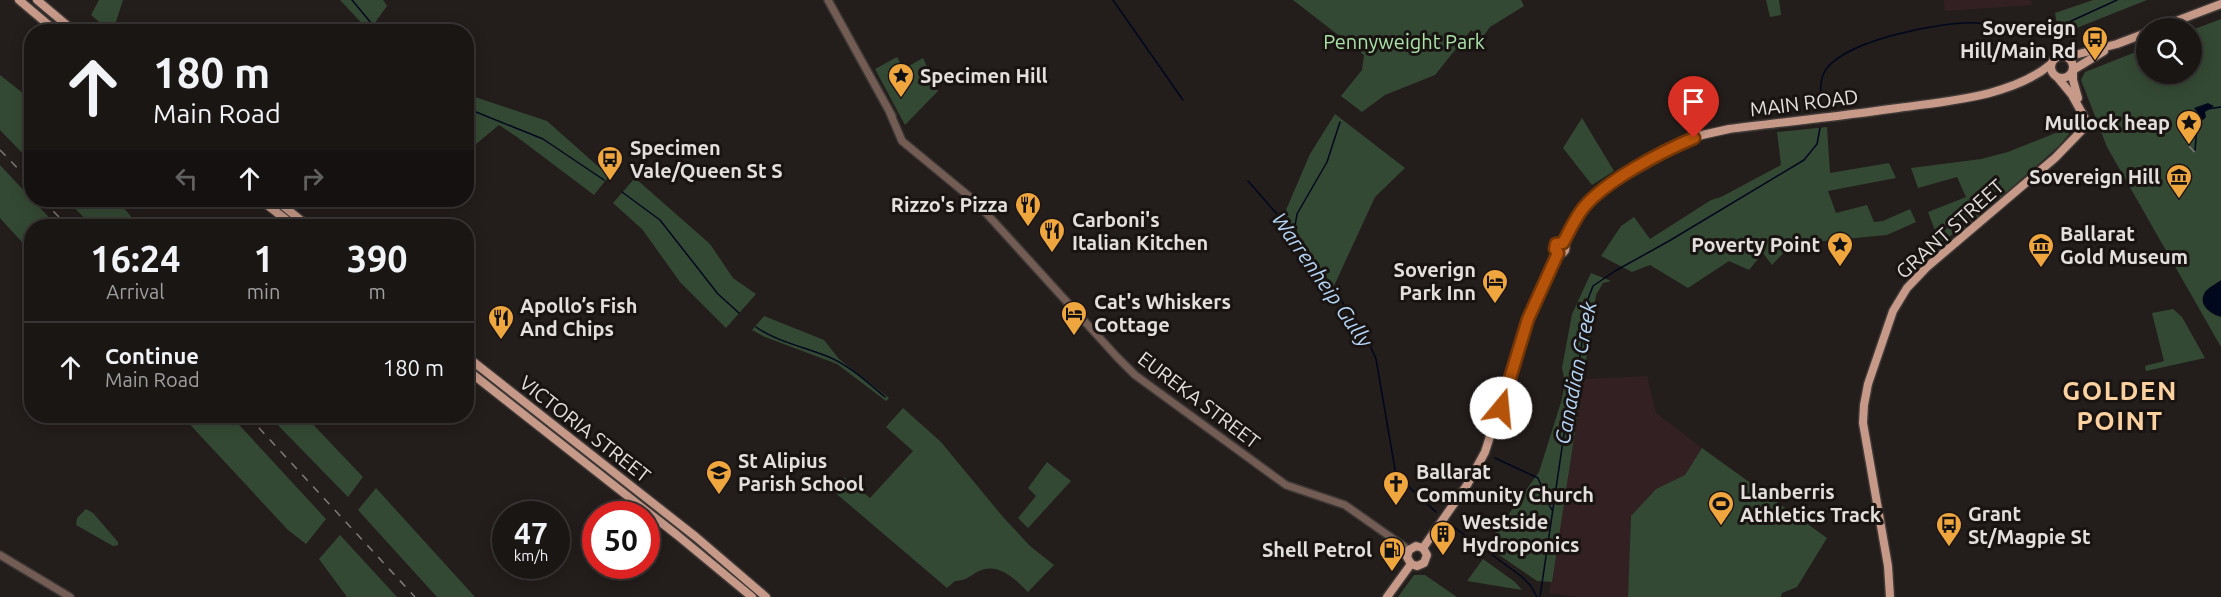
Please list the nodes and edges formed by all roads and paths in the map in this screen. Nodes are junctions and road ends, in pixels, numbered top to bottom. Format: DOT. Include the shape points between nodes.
graph roads {
  1 [pos="19,0"];
  2 [pos="37,0"];
  3 [pos="829,2"];
  4 [pos="2221,4"];
  5 [pos="2184,18"];
  6 [pos="48,24"];
  7 [pos="66,24"];
  8 [pos="2136,37"];
  9 [pos="2117,44"];
  10 [pos="2067,57"];
  11 [pos="2051,64"];
  12 [pos="2073,70"];
  13 [pos="2058,78"];
  14 [pos="2016,83"];
  15 [pos="2086,121"];
  16 [pos="270,207"];
  17 [pos="285,207"];
  18 [pos="285,219"];
  19 [pos="299,219"];
  20 [pos="474,362"];
  21 [pos="474,375"];
  22 [pos="1423,548"];
  23 [pos="1409,550"];
  24 [pos="0,555"];
  25 [pos="1411,564"];
  26 [pos="749,580"];
  27 [pos="743,588"];
  28 [pos="70,597"];
  29 [pos="752,597"];
  30 [pos="766,597"];
  31 [pos="1388,597"];
  32 [pos="1890,597"];
  1 -- 6 [label="main road"];
  2 -- 7 [label="main road"];
  3 -- 23 [label="street, EUREKA STREET" via="905,137 976,202 1135,375 1286,485 1350,508"];
  4 -- 5 [label="main road"];
  8 -- 9 [label="main road"];
  9 -- 10 [label="main road"];
  9 -- 12 [label="main road"];
  10 -- 11 [label="main road" via="2057,57"];
  10 -- 12 [label="main road" via="2073,62"];
  11 -- 13 [label="main road"];
  11 -- 14 [label="main road, MAIN ROAD"];
  12 -- 13 [label="main road" via="2067,78"];
  12 -- 15 [label="main road"];
  13 -- 14 [label="main road, MAIN ROAD"];
  13 -- 15 [label="main road"];
  14 -- 22 [label="main road, MAIN ROAD" via="1961,99 1729,129 1694,138 1599,193 1575,220 1563,243 1555,245 1558,253 1524,330 1485,452"];
  15 -- 32 [label="main road, GRANT STREET" via="2088,124 2055,158 1917,277 1893,311 1868,384 1863,413"];
  16 -- 18 [label="main road"];
  17 -- 19 [label="main road"];
  20 -- 26 [label="main road, VICTORIA STREET"];
  21 -- 27 [label="main road, VICTORIA STREET"];
  22 -- 23 [label="main road"];
  22 -- 25 [label="main road" via="1424,563"];
  23 -- 25 [label="main road"];
  24 -- 28 [label="street"];
  25 -- 31 [label="main road"];
  26 -- 27 [label="main road"];
  26 -- 30 [label="main road, VICTORIA STREET"];
  27 -- 29 [label="main road, VICTORIA STREET"];
}
